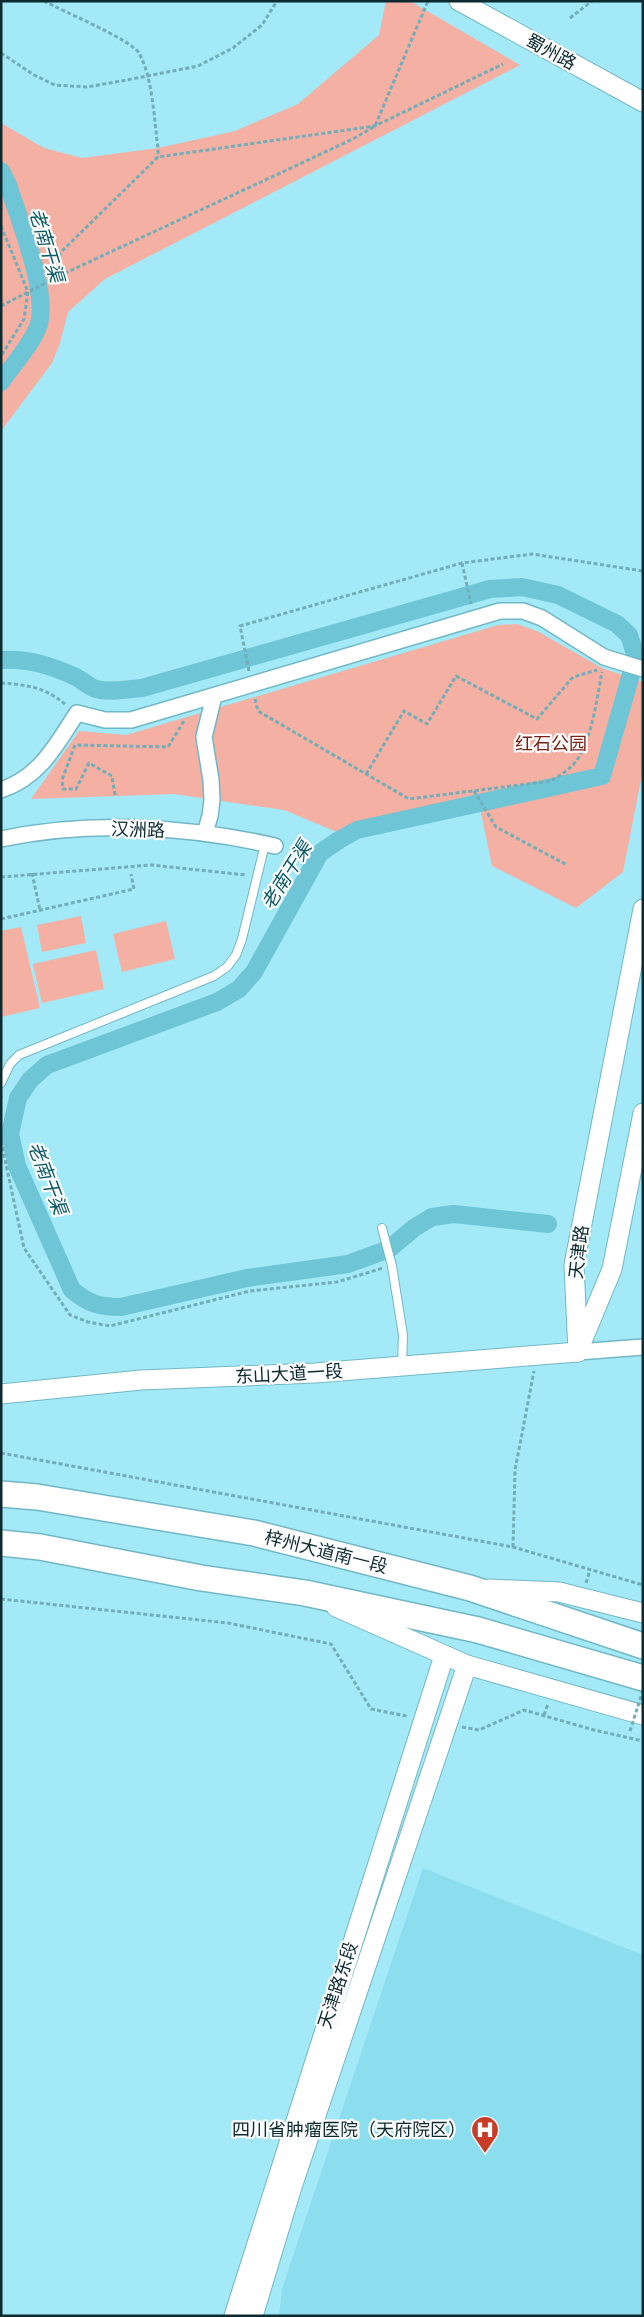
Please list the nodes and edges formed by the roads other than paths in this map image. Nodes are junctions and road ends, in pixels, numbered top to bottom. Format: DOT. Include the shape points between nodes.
graph roads {
  1 [pos="458,1"];
  2 [pos="643,102"];
  3 [pos="642,669"];
  4 [pos="214,696"];
  5 [pos="1,790"];
  6 [pos="205,833"];
  7 [pos="1,839"];
  8 [pos="270,845"];
  9 [pos="643,909"];
  10 [pos="1,1083"];
  11 [pos="643,1113"];
  12 [pos="382,1228"];
  13 [pos="643,1348"];
  14 [pos="578,1352"];
  15 [pos="402,1366"];
  16 [pos="1,1394"];
  17 [pos="1,1494"];
  18 [pos="1,1543"];
  19 [pos="470,1588"];
  20 [pos="305,1593"];
  21 [pos="643,1613"];
  22 [pos="643,1646"];
  23 [pos="444,1656"];
  24 [pos="467,1665"];
  25 [pos="643,1678"];
  26 [pos="643,1715"];
  27 [pos="234,2316"];
  28 [pos="254,2316"];
  1 -- 2 [label="street, 蜀州路"];
  3 -- 4 [label="street" via="604,657 542,618 523,611 500,611"];
  4 -- 5 [label="street" via="132,720 106,720 77,713 37,770 14,786"];
  4 -- 6 [label="street" via="204,737 212,800"];
  6 -- 7 [label="street, 汉洲路" via="88,829"];
  6 -- 8 [label="street, 汉洲路"];
  8 -- 10 [label="lane" via="257,876 242,939 227,967 214,976 20,1055 10,1064"];
  9 -- 14 [label="street, 天津路" via="574,1265"];
  11 -- 14 [label="street, 天津路" via="612,1269"];
  12 -- 15 [label="lane" via="403,1335"];
  13 -- 14 [label="street"];
  14 -- 15 [label="street, 东山大道一段"];
  15 -- 16 [label="street, 东山大道一段" via="315,1374 141,1380"];
  17 -- 19 [label="highway, 梓州大道南一段" via="37,1497 254,1533"];
  18 -- 20 [label="highway"];
  19 -- 21 [label="street" via="559,1592"];
  19 -- 22 [label="highway, 梓州大道南一段"];
  20 -- 23 [label="street"];
  20 -- 25 [label="highway" via="478,1630"];
  23 -- 24 [label="street"];
  23 -- 27 [label="street, 天津路东段"];
  24 -- 26 [label="street"];
  24 -- 28 [label="street, 天津路东段" via="291,2190"];
}
